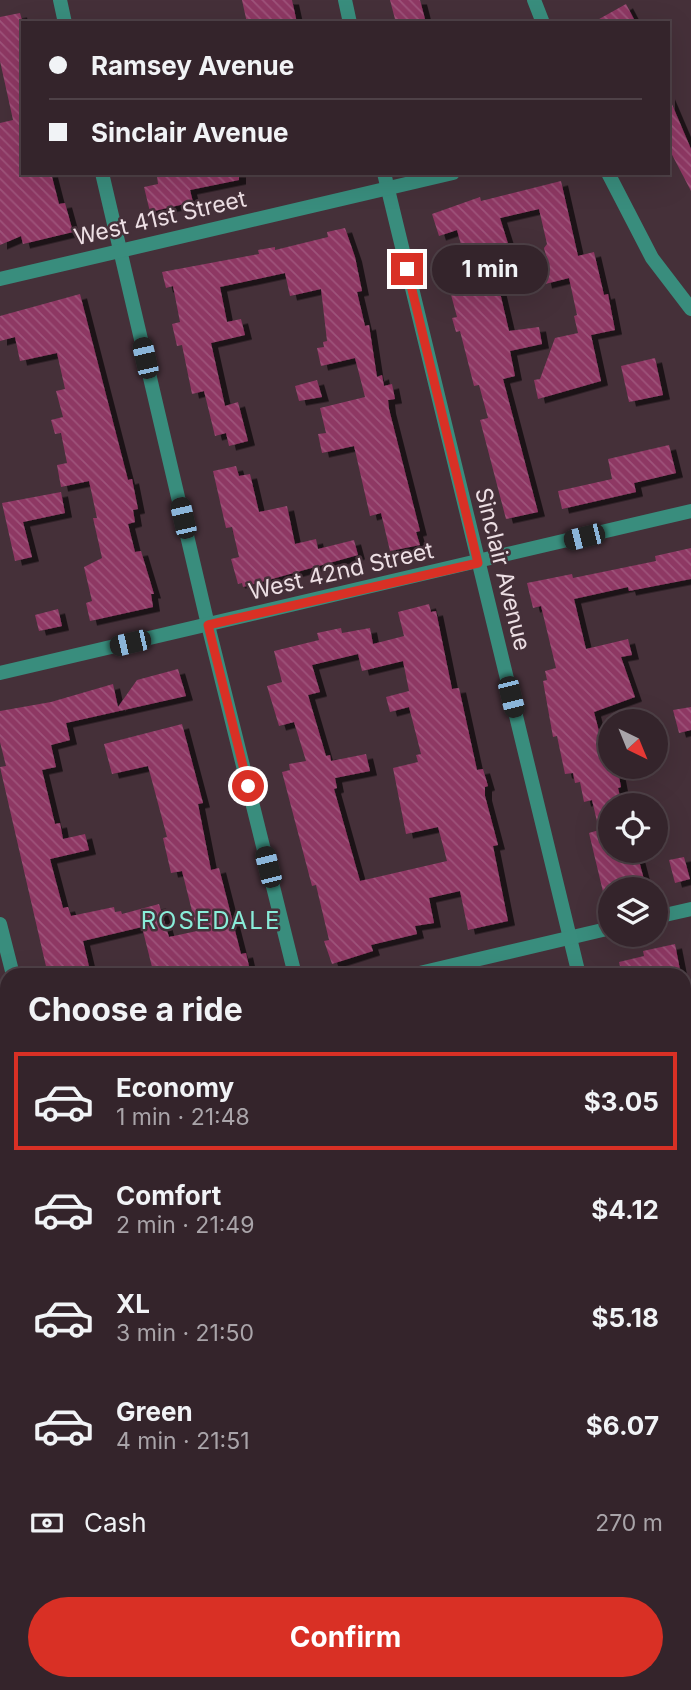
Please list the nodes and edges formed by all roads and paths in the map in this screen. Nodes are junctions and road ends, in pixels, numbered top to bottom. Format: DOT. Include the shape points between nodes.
graph roads {
  1 [pos="60,0"];
  2 [pos="345,0"];
  3 [pos="534,0"];
  4 [pos="65,21"];
  5 [pos="350,21"];
  6 [pos="542,21"];
  7 [pos="102,175"];
  8 [pos="384,175"];
  9 [pos="445,175"];
  10 [pos="609,175"];
  11 [pos="388,189"];
  12 [pos="120,250"];
  13 [pos="0,279"];
  14 [pos="691,309"];
  15 [pos="691,511"];
  16 [pos="478,563"];
  17 [pos="208,625"];
  18 [pos="0,673"];
  19 [pos="691,909"];
  20 [pos="668,914"];
  21 [pos="0,924"];
  22 [pos="598,931"];
  23 [pos="570,938"];
  24 [pos="11,968"];
  25 [pos="293,968"];
  26 [pos="441,968"];
  27 [pos="577,968"];
  1 -- 4 [label="street"];
  2 -- 5 [label="street"];
  3 -- 6 [label="street"];
  7 -- 12 [label="street"];
  8 -- 11 [label="street, Sinclair Avenue"];
  9 -- 11 [label="street, West 41st Street"];
  10 -- 14 [label="street" via="652,258"];
  11 -- 12 [label="street, West 41st Street"];
  11 -- 16 [label="street, Sinclair Avenue"];
  12 -- 13 [label="street, West 41st Street"];
  12 -- 17 [label="street"];
  15 -- 16 [label="street, West 42nd Street"];
  16 -- 17 [label="street, West 42nd Street"];
  16 -- 23 [label="street, Sinclair Avenue"];
  17 -- 18 [label="street, West 42nd Street"];
  17 -- 25 [label="street"];
  19 -- 20 [label="street"];
  21 -- 24 [label="street"];
  22 -- 23 [label="street"];
  23 -- 26 [label="street"];
  23 -- 27 [label="street, Sinclair Avenue"];
}
